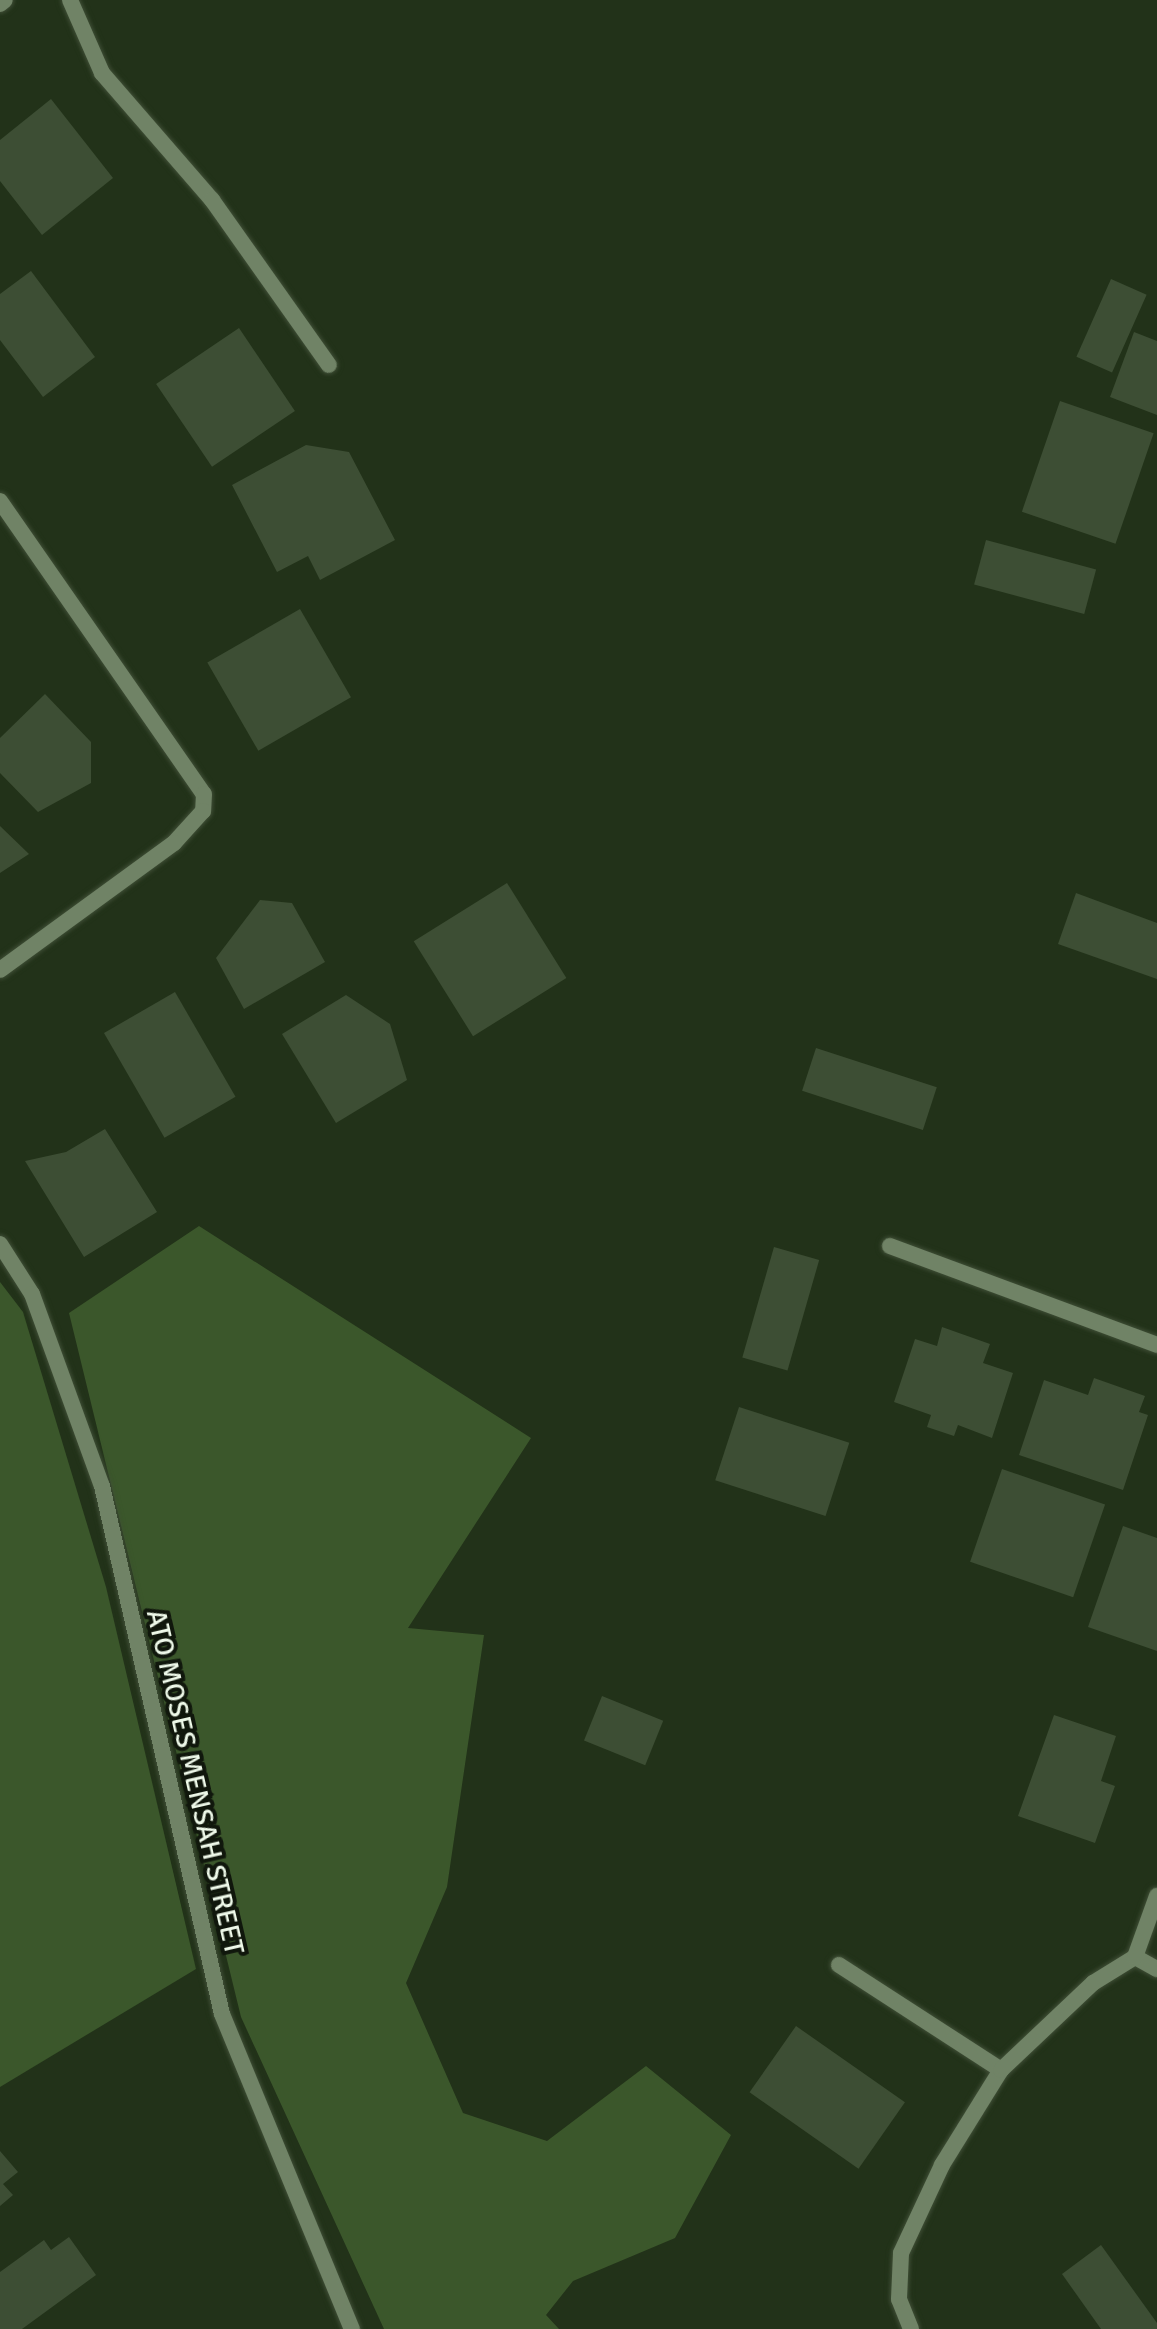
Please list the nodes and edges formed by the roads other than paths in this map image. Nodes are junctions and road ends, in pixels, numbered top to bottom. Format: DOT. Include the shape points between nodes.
graph roads {
  1 [pos="70,0"];
  2 [pos="329,365"];
  3 [pos="0,501"];
  4 [pos="0,970"];
  5 [pos="0,1244"];
  6 [pos="890,1246"];
  7 [pos="1157,1345"];
  8 [pos="1157,1896"];
  9 [pos="1135,1957"];
  10 [pos="839,1965"];
  11 [pos="1157,1969"];
  12 [pos="1001,2070"];
  13 [pos="352,2329"];
  14 [pos="911,2329"];
  1 -- 2 [label="street" via="102,73 212,200"];
  3 -- 4 [label="street" via="204,794 203,811 174,843"];
  5 -- 13 [label="street, ATO MOSES MENSAH STREET" via="32,1294 102,1486 222,2014"];
  6 -- 7 [label="street"];
  8 -- 9 [label="street"];
  9 -- 11 [label="street"];
  9 -- 12 [label="street" via="1093,1983"];
  10 -- 12 [label="street"];
  12 -- 14 [label="street" via="942,2165 901,2253 899,2299"];
}
